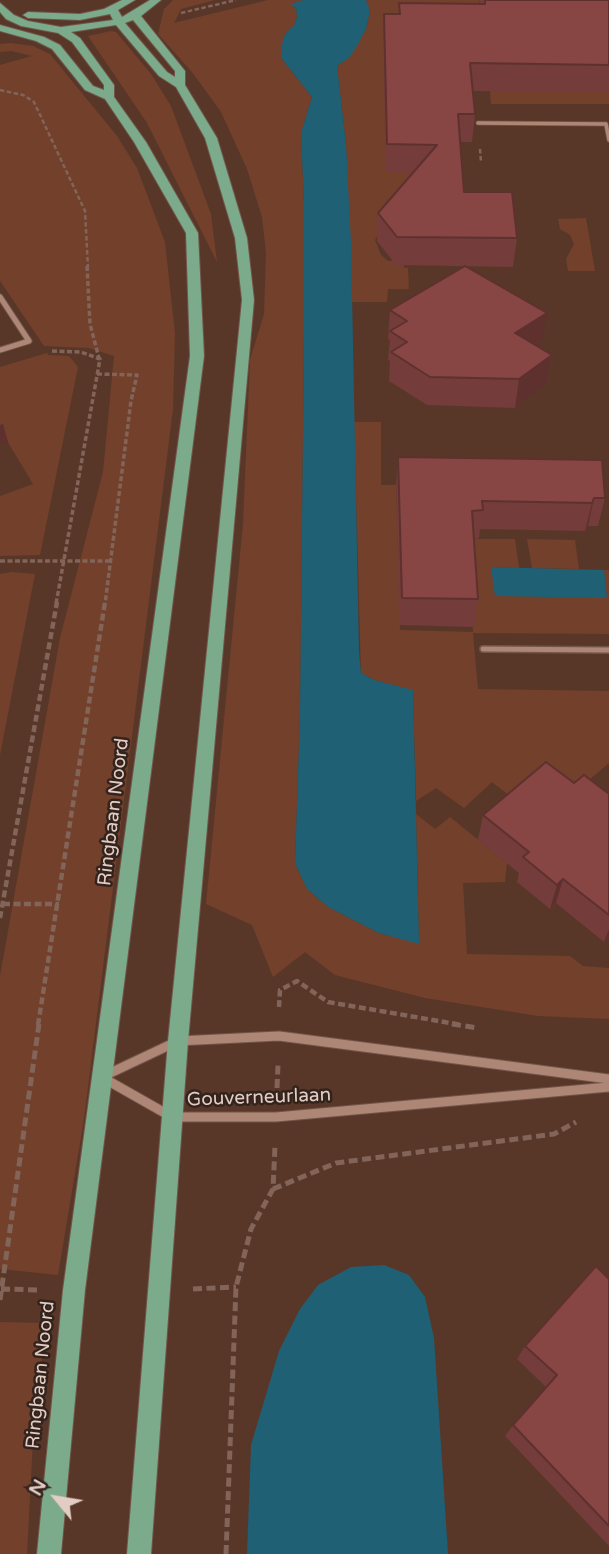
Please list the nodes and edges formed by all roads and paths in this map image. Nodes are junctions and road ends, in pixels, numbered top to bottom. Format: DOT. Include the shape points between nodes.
graph roads {
  1 [pos="130,0"];
  2 [pos="156,0"];
  3 [pos="236,0"];
  4 [pos="0,6"];
  5 [pos="113,10"];
  6 [pos="180,13"];
  7 [pos="135,16"];
  8 [pos="5,18"];
  9 [pos="119,22"];
  10 [pos="25,24"];
  11 [pos="0,28"];
  12 [pos="61,30"];
  13 [pos="18,34"];
  14 [pos="0,38"];
  15 [pos="180,85"];
  16 [pos="0,90"];
  17 [pos="109,97"];
  18 [pos="478,123"];
  19 [pos="609,140"];
  20 [pos="0,297"];
  21 [pos="29,341"];
  22 [pos="0,350"];
  23 [pos="100,359"];
  24 [pos="97,374"];
  25 [pos="65,559"];
  26 [pos="0,561"];
  27 [pos="110,561"];
  28 [pos="483,649"];
  29 [pos="609,650"];
  30 [pos="2,904"];
  31 [pos="59,904"];
  32 [pos="0,918"];
  33 [pos="178,1041"];
  34 [pos="102,1077"];
  35 [pos="609,1079"];
  36 [pos="609,1087"];
  37 [pos="587,1116"];
  38 [pos="172,1117"];
  39 [pos="236,1287"];
  40 [pos="1,1289"];
  41 [pos="74,1290"];
  42 [pos="158,1291"];
  43 [pos="0,1300"];
  44 [pos="49,1554"];
  45 [pos="139,1554"];
  46 [pos="226,1554"];
  1 -- 5 [label="main road"];
  2 -- 7 [label="main road"];
  3 -- 6 [label="path"];
  4 -- 8 [label="main road"];
  5 -- 8 [label="main road" via="80,17"];
  5 -- 9 [label="main road"];
  7 -- 9 [label="main road"];
  7 -- 15 [label="main road" via="180,71"];
  8 -- 10 [label="main road"];
  9 -- 12 [label="main road"];
  9 -- 15 [label="main road" via="163,74"];
  10 -- 11 [label="main road"];
  10 -- 12 [label="main road"];
  11 -- 13 [label="main road"];
  12 -- 17 [label="main road, Ringbaan Noord" via="76,40 109,85"];
  13 -- 14 [label="main road"];
  13 -- 17 [label="main road, Ringbaan Noord" via="56,47 89,88"];
  15 -- 33 [label="main road" via="211,138 241,238 248,300"];
  16 -- 23 [label="path" via="34,102 85,211 90,324"];
  17 -- 34 [label="main road, Ringbaan Noord" via="192,233 197,356"];
  18 -- 19 [label="lane" via="606,124"];
  20 -- 21 [label="street"];
  21 -- 22 [label="street"];
  21 -- 23 [label="path" via="45,350 81,352"];
  23 -- 24 [label="path"];
  24 -- 25 [label="path"];
  24 -- 27 [label="path" via="137,375"];
  25 -- 26 [label="path"];
  25 -- 27 [label="path"];
  25 -- 30 [label="path"];
  27 -- 31 [label="path"];
  28 -- 29 [label="lane"];
  30 -- 31 [label="path"];
  30 -- 32 [label="path"];
  31 -- 40 [label="path"];
  33 -- 34 [label="street"];
  33 -- 35 [label="street" via="279,1036"];
  33 -- 38 [label="main road"];
  34 -- 38 [label="street, Gouverneurlaan"];
  34 -- 41 [label="main road, Ringbaan Noord"];
  36 -- 38 [label="street, Gouverneurlaan" via="276,1117"];
  37 -- 39 [label="path" via="554,1134 336,1163 273,1189 251,1229"];
  38 -- 42 [label="main road"];
  39 -- 42 [label="path"];
  39 -- 46 [label="path"];
  40 -- 41 [label="path"];
  40 -- 43 [label="path"];
  41 -- 44 [label="main road, Ringbaan Noord"];
  42 -- 45 [label="main road"];
}
